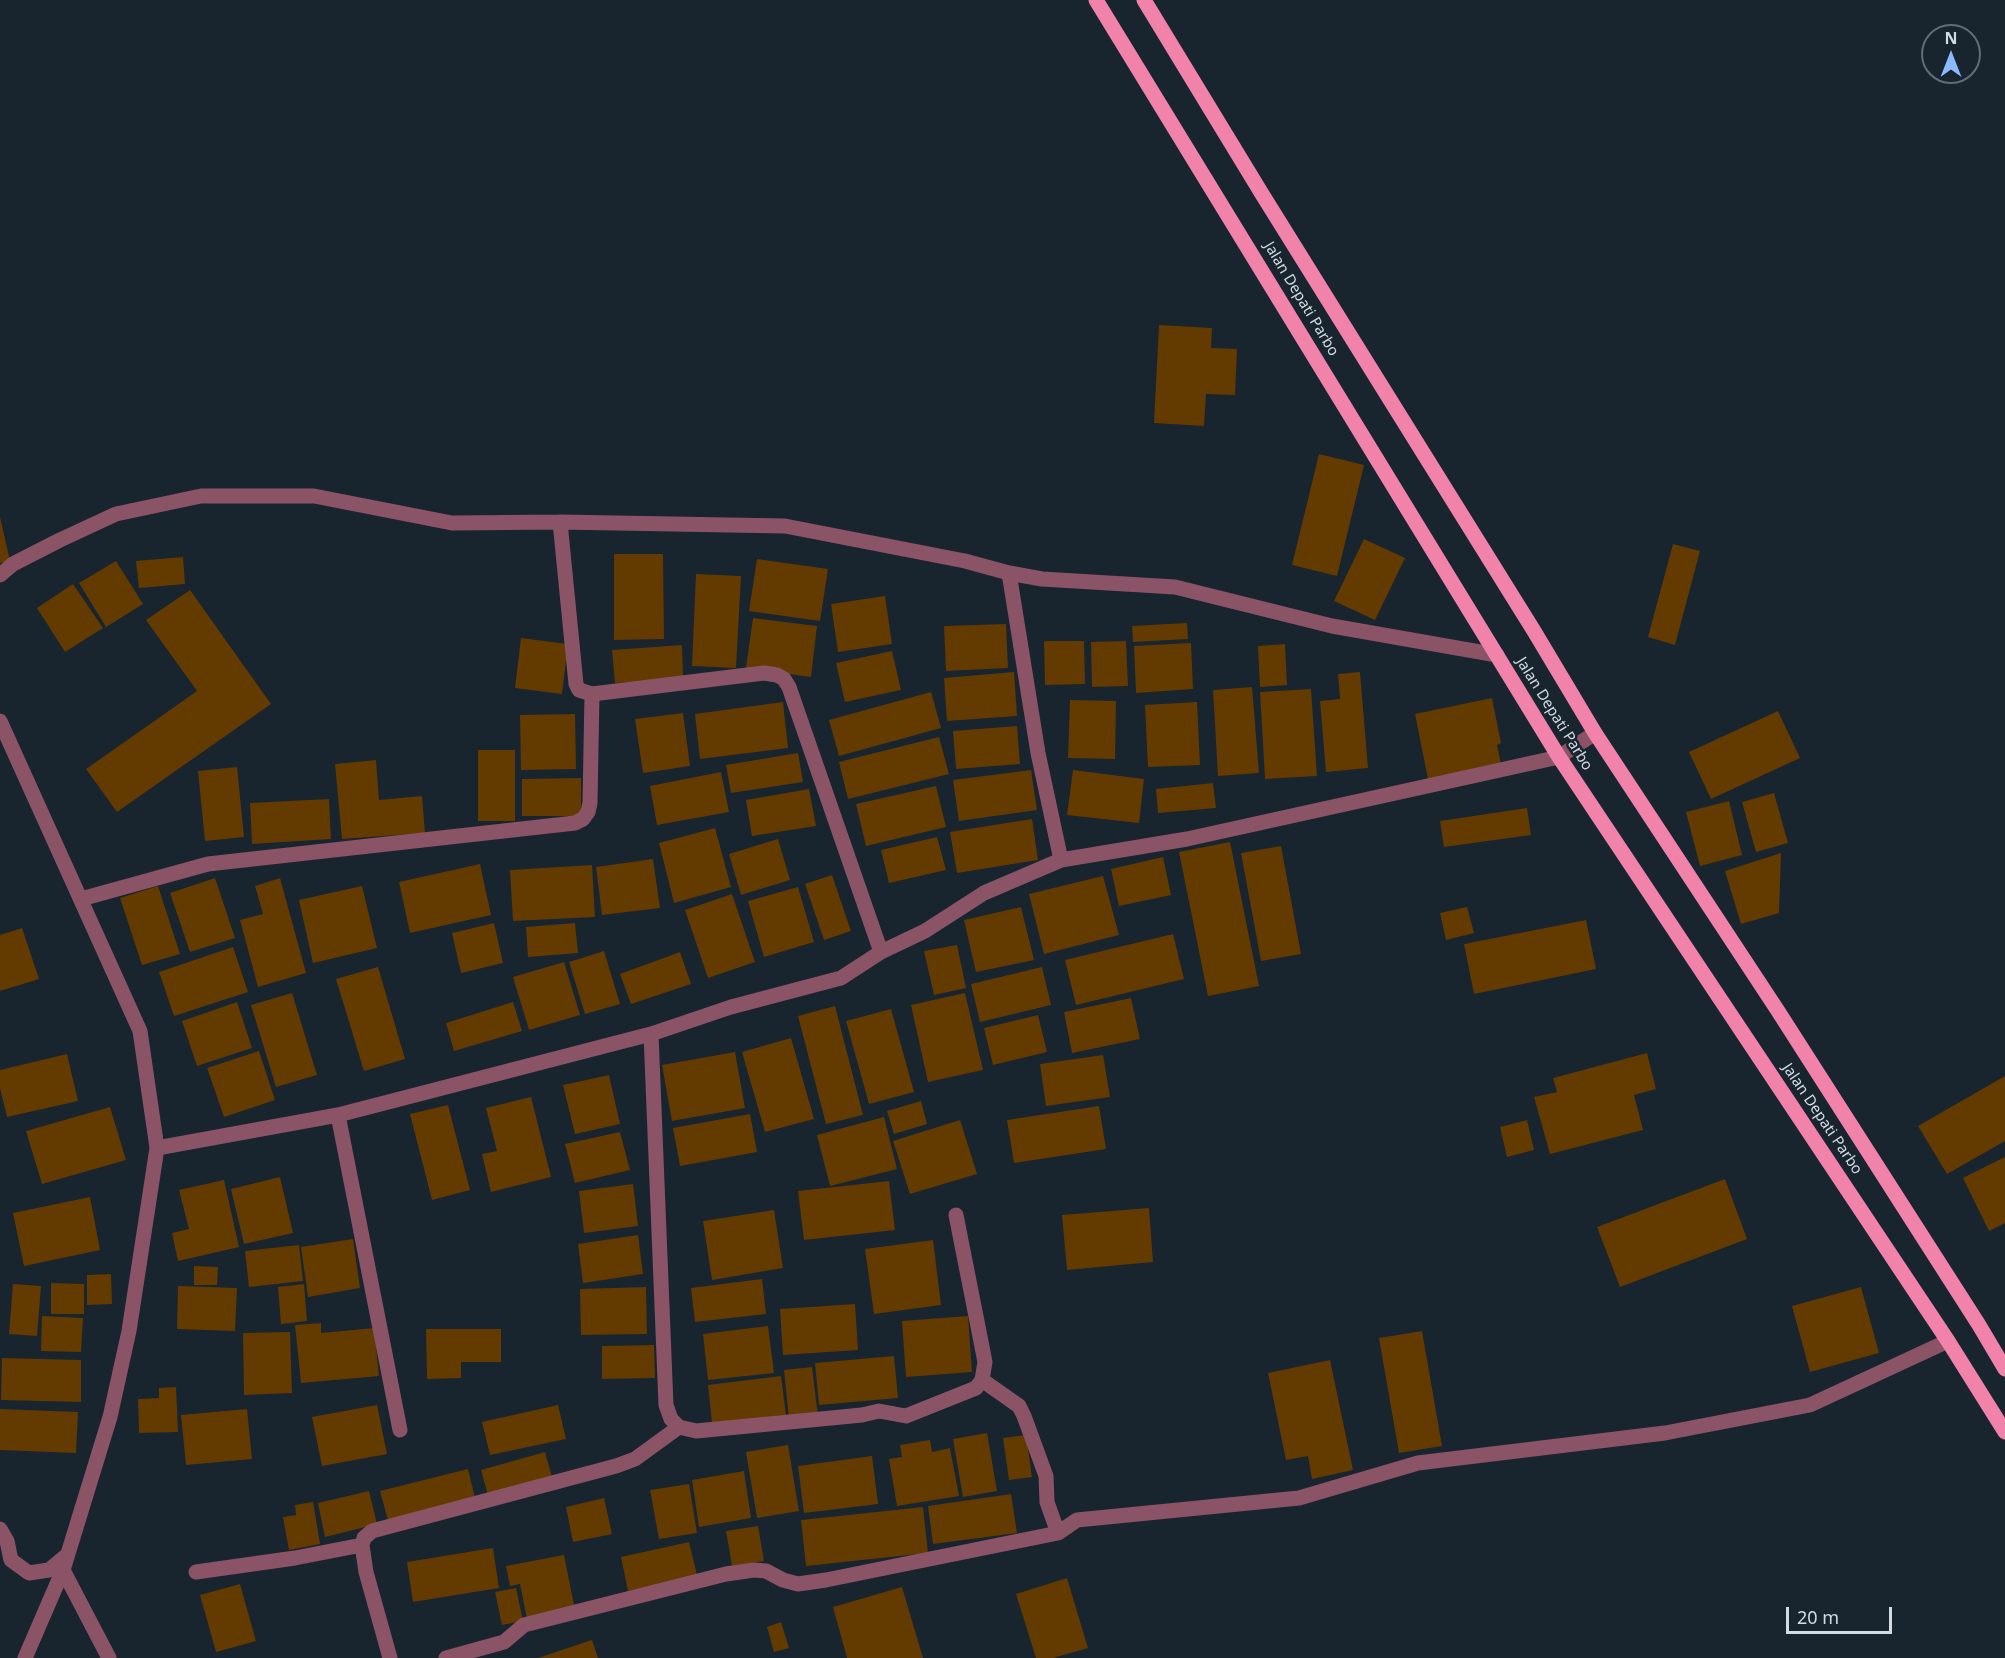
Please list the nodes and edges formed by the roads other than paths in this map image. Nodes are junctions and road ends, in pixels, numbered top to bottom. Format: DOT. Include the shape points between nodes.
graph roads {
  1 [pos="1096,0"];
  2 [pos="1144,0"];
  3 [pos="560,522"];
  4 [pos="1009,573"];
  5 [pos="0,575"];
  6 [pos="1497,655"];
  7 [pos="592,694"];
  8 [pos="0,722"];
  9 [pos="1595,734"];
  10 [pos="1559,757"];
  11 [pos="1061,860"];
  12 [pos="81,899"];
  13 [pos="881,952"];
  14 [pos="651,1034"];
  15 [pos="338,1114"];
  16 [pos="157,1148"];
  17 [pos="956,1215"];
  18 [pos="1948,1341"];
  19 [pos="2005,1369"];
  20 [pos="982,1380"];
  21 [pos="679,1427"];
  22 [pos="400,1430"];
  23 [pos="2005,1432"];
  24 [pos="0,1529"];
  25 [pos="1058,1533"];
  26 [pos="362,1545"];
  27 [pos="65,1563"];
  28 [pos="196,1572"];
  29 [pos="25,1658"];
  30 [pos="109,1658"];
  31 [pos="390,1658"];
  32 [pos="446,1658"];
  1 -- 6 [label="main road, Jalan Depati Parbo"];
  2 -- 9 [label="main road, Jalan Depati Parbo"];
  3 -- 4 [label="street" via="785,526"];
  3 -- 5 [label="street" via="452,523 314,496 201,496 116,514 14,564"];
  3 -- 7 [label="street" via="576,684 579,690"];
  4 -- 6 [label="street" via="1042,579 1175,587 1332,626"];
  4 -- 11 [label="street" via="1038,753"];
  6 -- 10 [label="main road, Jalan Depati Parbo"];
  7 -- 12 [label="street" via="590,803 584,819 575,823 208,864"];
  7 -- 13 [label="street" via="764,673 784,680"];
  8 -- 12 [label="street"];
  9 -- 10 [label="street"];
  9 -- 19 [label="main road, Jalan Depati Parbo" via="1778,1011"];
  10 -- 11 [label="street" via="1186,839"];
  10 -- 18 [label="main road, Jalan Depati Parbo"];
  11 -- 13 [label="street" via="984,893 925,931"];
  12 -- 16 [label="street" via="141,1031"];
  13 -- 14 [label="street" via="841,978 731,1007"];
  14 -- 15 [label="street"];
  14 -- 21 [label="street" via="666,1405"];
  15 -- 16 [label="street"];
  15 -- 22 [label="street"];
  16 -- 27 [label="street" via="129,1330 110,1418"];
  17 -- 20 [label="street" via="985,1362"];
  18 -- 23 [label="main road, Jalan Depati Parbo"];
  18 -- 25 [label="street" via="1810,1405 1665,1433 1418,1463 1299,1498 1077,1520"];
  20 -- 21 [label="street" via="976,1388 906,1416 879,1411 696,1431"];
  20 -- 25 [label="street" via="1019,1406 1024,1416 1046,1476 1047,1502"];
  21 -- 26 [label="street" via="635,1459 372,1531"];
  24 -- 27 [label="street" via="10,1560 29,1573"];
  25 -- 32 [label="street" via="798,1584 766,1571 726,1574 524,1625 504,1642"];
  26 -- 28 [label="street"];
  26 -- 31 [label="street"];
  27 -- 29 [label="street"];
  27 -- 30 [label="street"];
}
